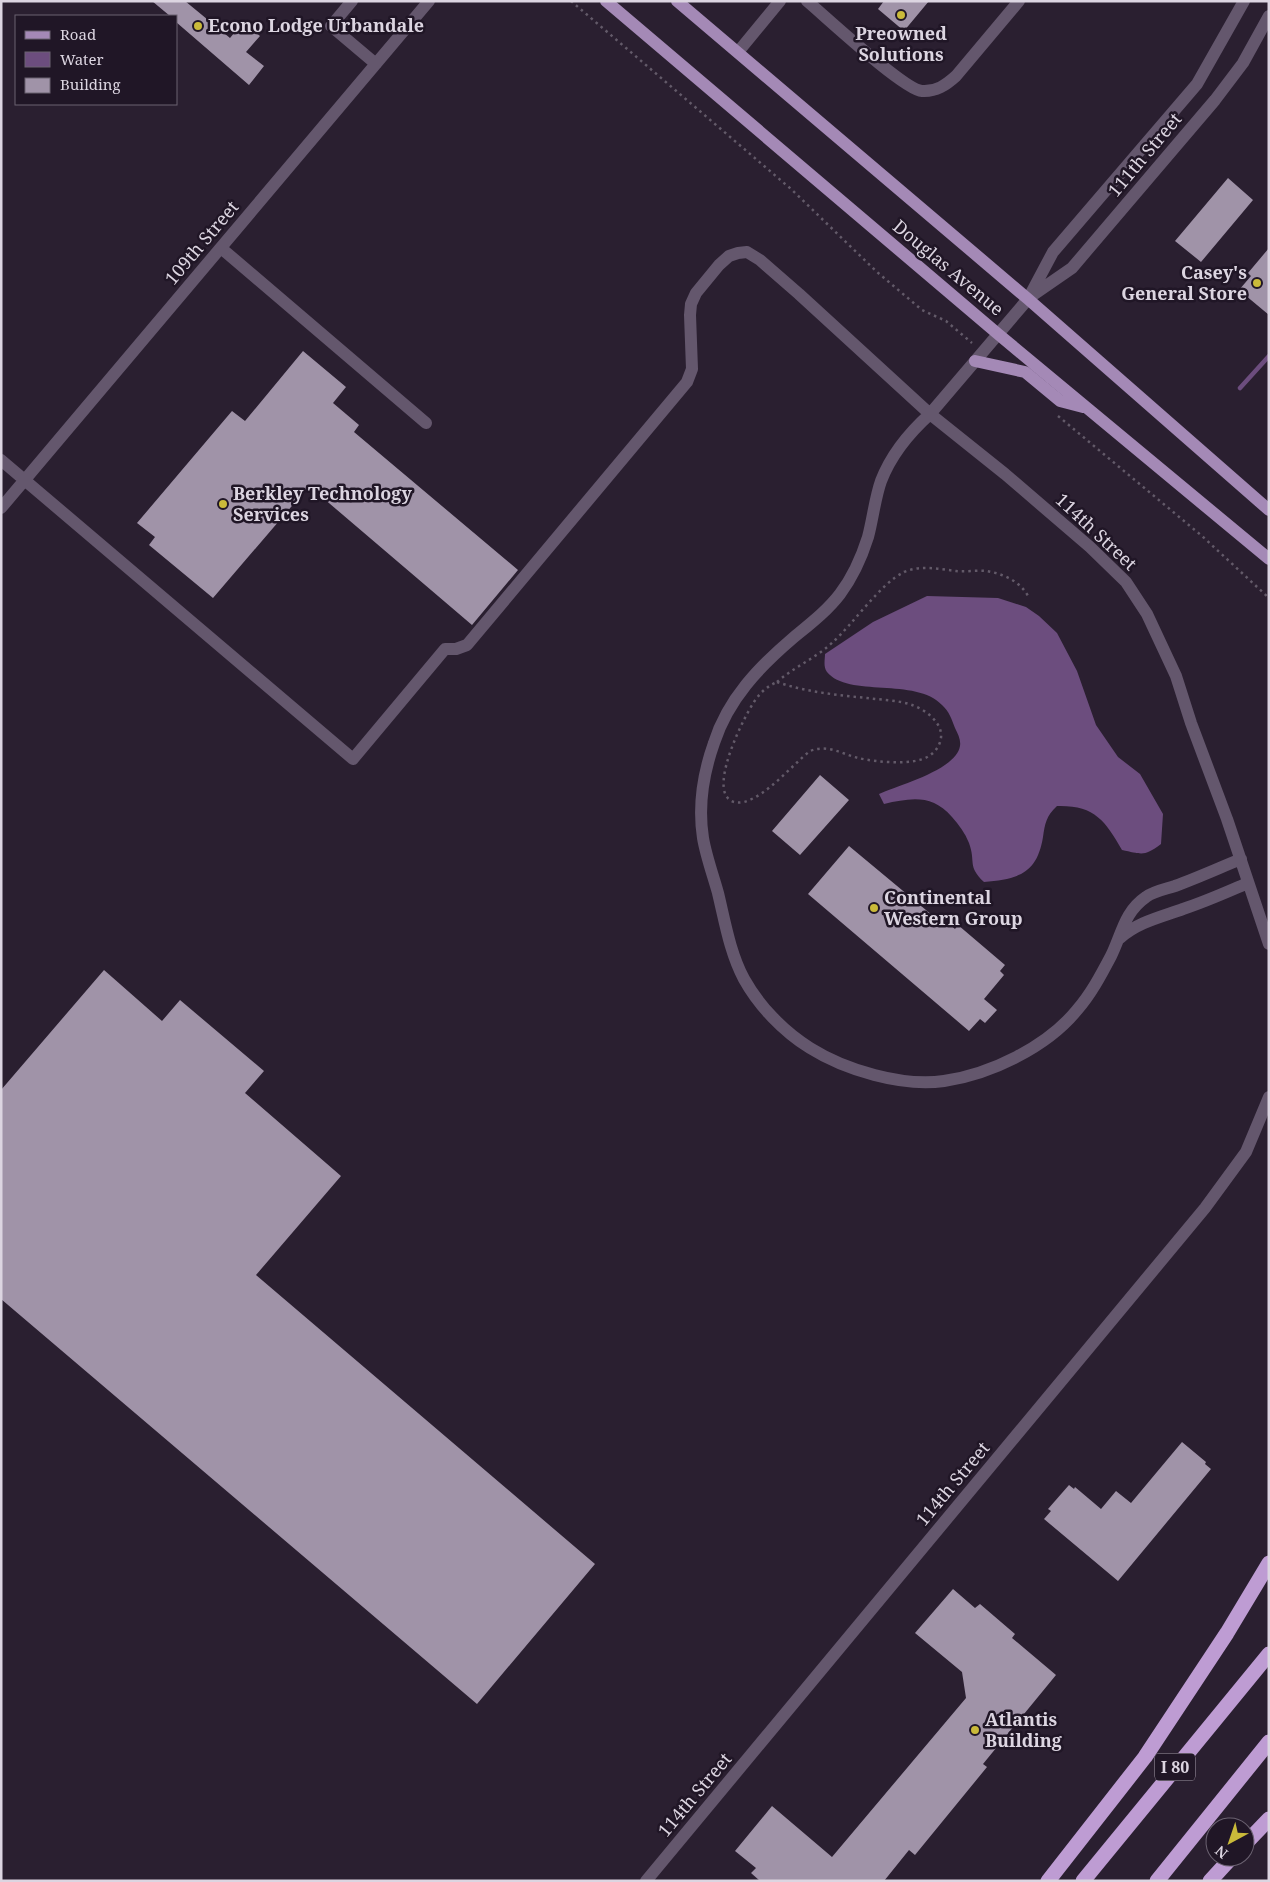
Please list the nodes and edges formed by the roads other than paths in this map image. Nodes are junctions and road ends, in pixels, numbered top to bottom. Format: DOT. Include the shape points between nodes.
graph roads {
  1 [pos="352,1"];
  2 [pos="430,1"];
  3 [pos="606,1"];
  4 [pos="677,1"];
  5 [pos="780,1"];
  6 [pos="807,1"];
  7 [pos="1019,1"];
  8 [pos="1244,1"];
  9 [pos="1269,16"];
  10 [pos="738,52"];
  11 [pos="376,64"];
  12 [pos="220,248"];
  13 [pos="1028,299"];
  14 [pos="998,334"];
  15 [pos="979,356"];
  16 [pos="1087,408"];
  17 [pos="930,414"];
  18 [pos="426,423"];
  19 [pos="1,460"];
  20 [pos="25,480"];
  21 [pos="1,508"];
  22 [pos="1269,510"];
  23 [pos="1269,559"];
  24 [pos="1240,859"];
  25 [pos="1248,882"];
  26 [pos="1120,938"];
  27 [pos="1269,944"];
  28 [pos="1269,1097"];
  29 [pos="1269,1563"];
  30 [pos="1269,1654"];
  31 [pos="1269,1742"];
  32 [pos="1269,1819"];
  33 [pos="1255,1834"];
  34 [pos="1223,1867"];
  35 [pos="646,1881"];
  36 [pos="1048,1881"];
  37 [pos="1083,1881"];
  38 [pos="1157,1881"];
  39 [pos="1210,1881"];
  1 -- 11 [label="street" via="331,26"];
  2 -- 11 [label="street, 109th Street"];
  3 -- 14 [label="main road, Douglas Avenue"];
  4 -- 10 [label="main road, Douglas Avenue"];
  5 -- 10 [label="street"];
  6 -- 7 [label="street" via="887,70 920,91 945,86"];
  8 -- 13 [label="street, 111th Street" via="1196,84 1053,252"];
  9 -- 13 [label="street, 111th Street" via="1244,63 1216,100 1072,268"];
  10 -- 13 [label="main road, Douglas Avenue"];
  11 -- 12 [label="street, 109th Street"];
  12 -- 18 [label="street"];
  12 -- 20 [label="street, 109th Street"];
  13 -- 14 [label="street, 111th Street"];
  13 -- 22 [label="main road, Douglas Avenue"];
  14 -- 15 [label="street, 111th Street"];
  14 -- 16 [label="main road, Douglas Avenue"];
  15 -- 16 [label="main road" via="1025,372 1060,401"];
  15 -- 17 [label="street, 111th Street"];
  16 -- 23 [label="main road, Douglas Avenue"];
  17 -- 20 [label="street, 114th Street" via="760,260 747,252 729,256 718,265 691,304 692,368 687,382 467,645 445,649 353,759"];
  17 -- 24 [label="street, 114th Street" via="1005,474 1126,582 1147,614 1176,676"];
  17 -- 26 [label="street, 111th Street" via="912,431 881,480 867,538 841,593 747,682 735,698 714,742 701,799 704,839 735,957 743,977 764,1008 809,1048 872,1075 928,1082 982,1071 1017,1057 1050,1035 1076,1012 1095,985"];
  19 -- 20 [label="street"];
  20 -- 21 [label="street, 109th Street"];
  24 -- 25 [label="street, 114th Street"];
  24 -- 26 [label="street, 111th Street" via="1148,895 1132,909"];
  25 -- 26 [label="street" via="1148,921"];
  25 -- 27 [label="street, 114th Street"];
  28 -- 35 [label="street, 114th Street" via="1246,1152 1205,1208"];
  29 -- 36 [label="highway" via="1145,1757"];
  30 -- 37 [label="highway, I 80"];
  31 -- 38 [label="highway"];
  32 -- 33 [label="highway"];
  34 -- 39 [label="highway"];
}
